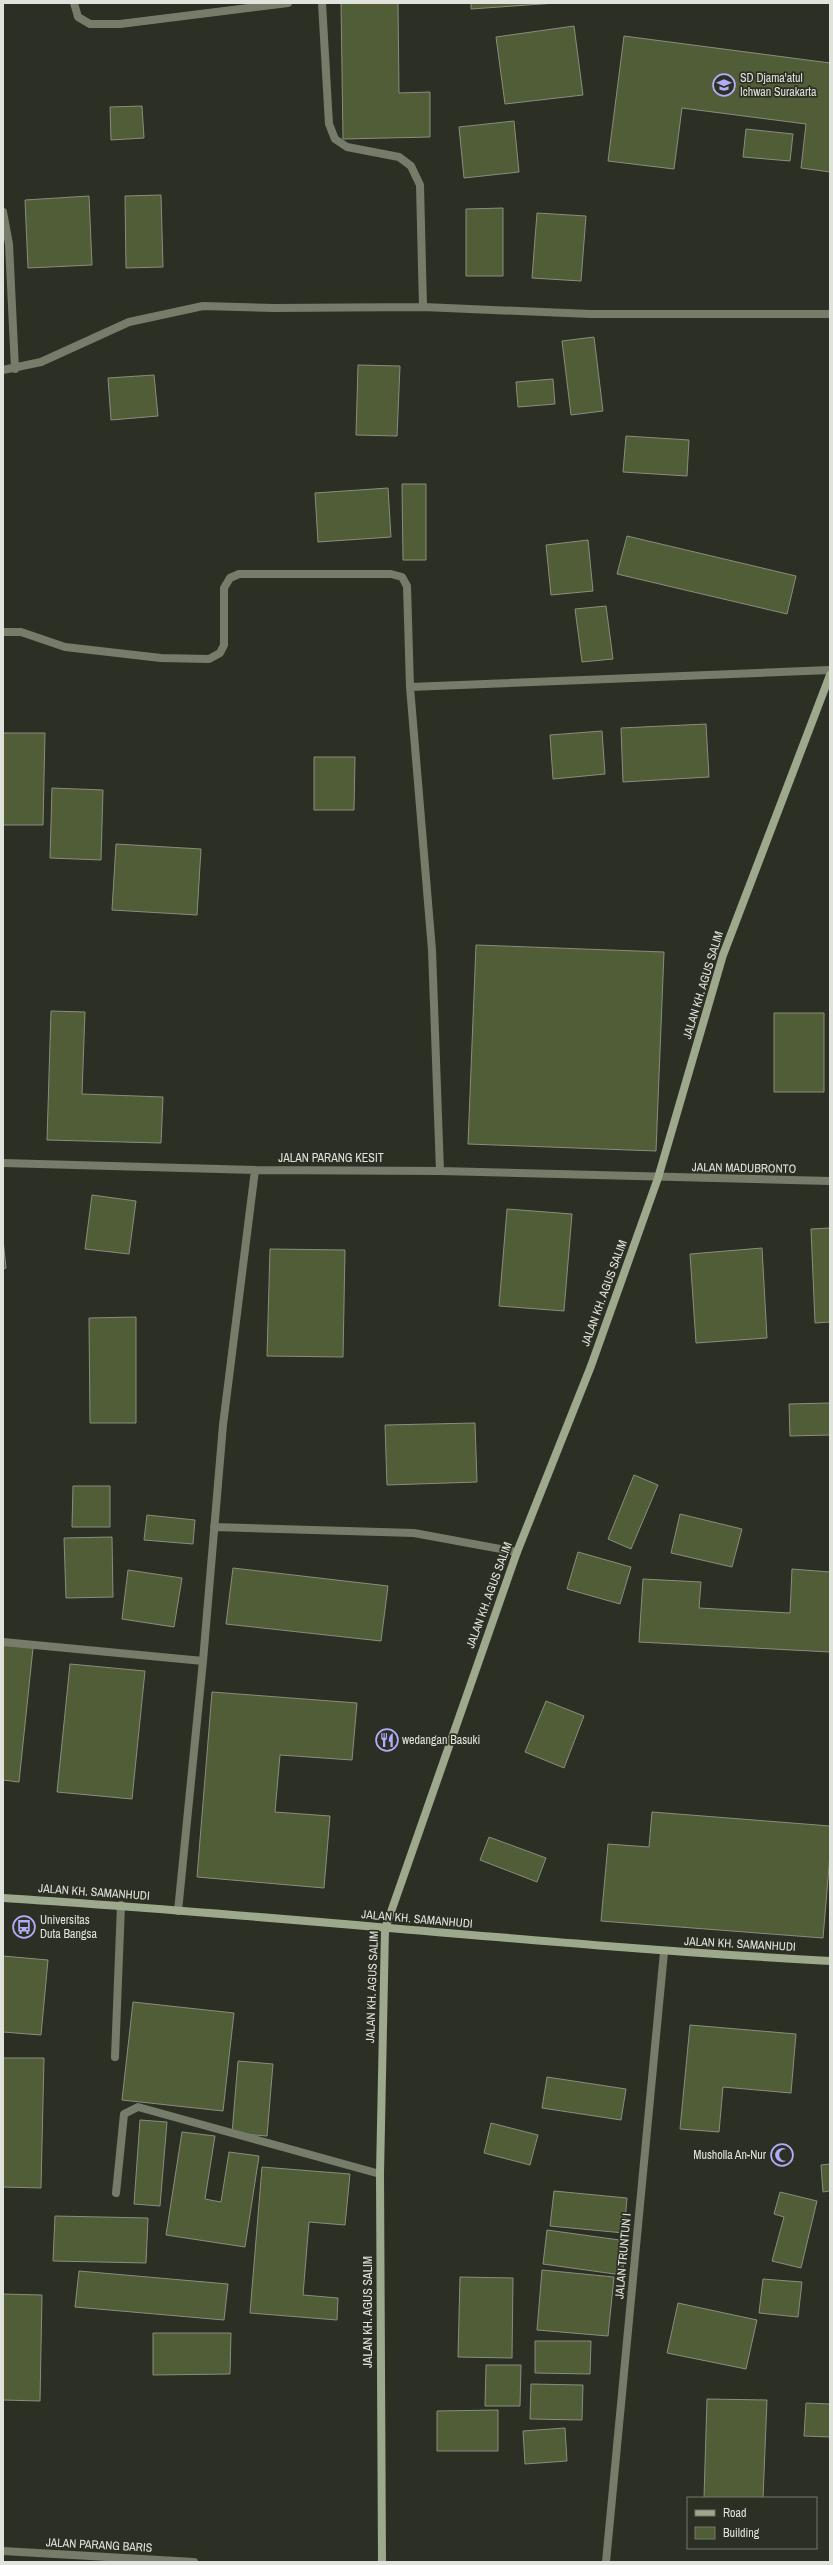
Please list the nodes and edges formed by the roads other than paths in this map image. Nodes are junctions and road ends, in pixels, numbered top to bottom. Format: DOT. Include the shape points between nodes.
graph roads {
  1 [pos="74,3"];
  2 [pos="288,3"];
  3 [pos="322,3"];
  4 [pos="3,212"];
  5 [pos="423,307"];
  6 [pos="830,314"];
  7 [pos="15,369"];
  8 [pos="3,370"];
  9 [pos="3,632"];
  10 [pos="830,670"];
  11 [pos="830,675"];
  12 [pos="410,687"];
  13 [pos="3,1163"];
  14 [pos="255,1170"];
  15 [pos="440,1171"];
  16 [pos="658,1178"];
  17 [pos="830,1181"];
  18 [pos="214,1527"];
  19 [pos="517,1552"];
  20 [pos="3,1642"];
  21 [pos="203,1661"];
  22 [pos="3,1898"];
  23 [pos="121,1905"];
  24 [pos="178,1911"];
  25 [pos="385,1928"];
  26 [pos="664,1952"];
  27 [pos="830,1961"];
  28 [pos="115,2057"];
  29 [pos="380,2174"];
  30 [pos="116,2193"];
  31 [pos="3,2551"];
  32 [pos="194,2562"];
  33 [pos="382,2562"];
  34 [pos="606,2562"];
  1 -- 2 [label="street" via="78,17 90,24 120,24"];
  3 -- 5 [label="street" via="329,124 335,139 347,147 399,157 411,166 420,185"];
  4 -- 7 [label="street" via="9,244"];
  5 -- 6 [label="street" via="590,314"];
  5 -- 7 [label="street" via="203,306 130,322 41,362"];
  7 -- 8 [label="street"];
  9 -- 12 [label="street" via="21,632 65,647 161,658 209,659 220,653 224,645 224,588 230,578 239,574 391,574 402,577 407,586"];
  10 -- 12 [label="street"];
  11 -- 16 [label="main road, JALAN KH. AGUS SALIM" via="723,955"];
  12 -- 15 [label="street" via="432,950"];
  13 -- 14 [label="street, JALAN PARANG KESIT"];
  14 -- 15 [label="street, JALAN PARANG KESIT"];
  14 -- 18 [label="street" via="222,1425"];
  15 -- 16 [label="street, JALAN PARANG KESIT"];
  16 -- 17 [label="street, JALAN MADUBRONTO"];
  16 -- 19 [label="main road, JALAN KH. AGUS SALIM" via="591,1366"];
  18 -- 19 [label="street" via="414,1533"];
  18 -- 21 [label="street"];
  19 -- 25 [label="main road, JALAN KH. AGUS SALIM"];
  20 -- 21 [label="street"];
  21 -- 24 [label="street"];
  22 -- 23 [label="main road, JALAN KH. SAMANHUDI"];
  23 -- 24 [label="main road, JALAN KH. SAMANHUDI"];
  23 -- 28 [label="street"];
  24 -- 25 [label="main road, JALAN KH. SAMANHUDI"];
  25 -- 26 [label="main road, JALAN KH. SAMANHUDI"];
  25 -- 29 [label="main road, JALAN KH. AGUS SALIM"];
  26 -- 27 [label="main road, JALAN KH. SAMANHUDI"];
  26 -- 34 [label="street, JALAN TRUNTUN I"];
  29 -- 30 [label="street" via="138,2107 124,2114"];
  29 -- 33 [label="main road, JALAN KH. AGUS SALIM"];
  31 -- 32 [label="street, JALAN PARANG BARIS"];
}
